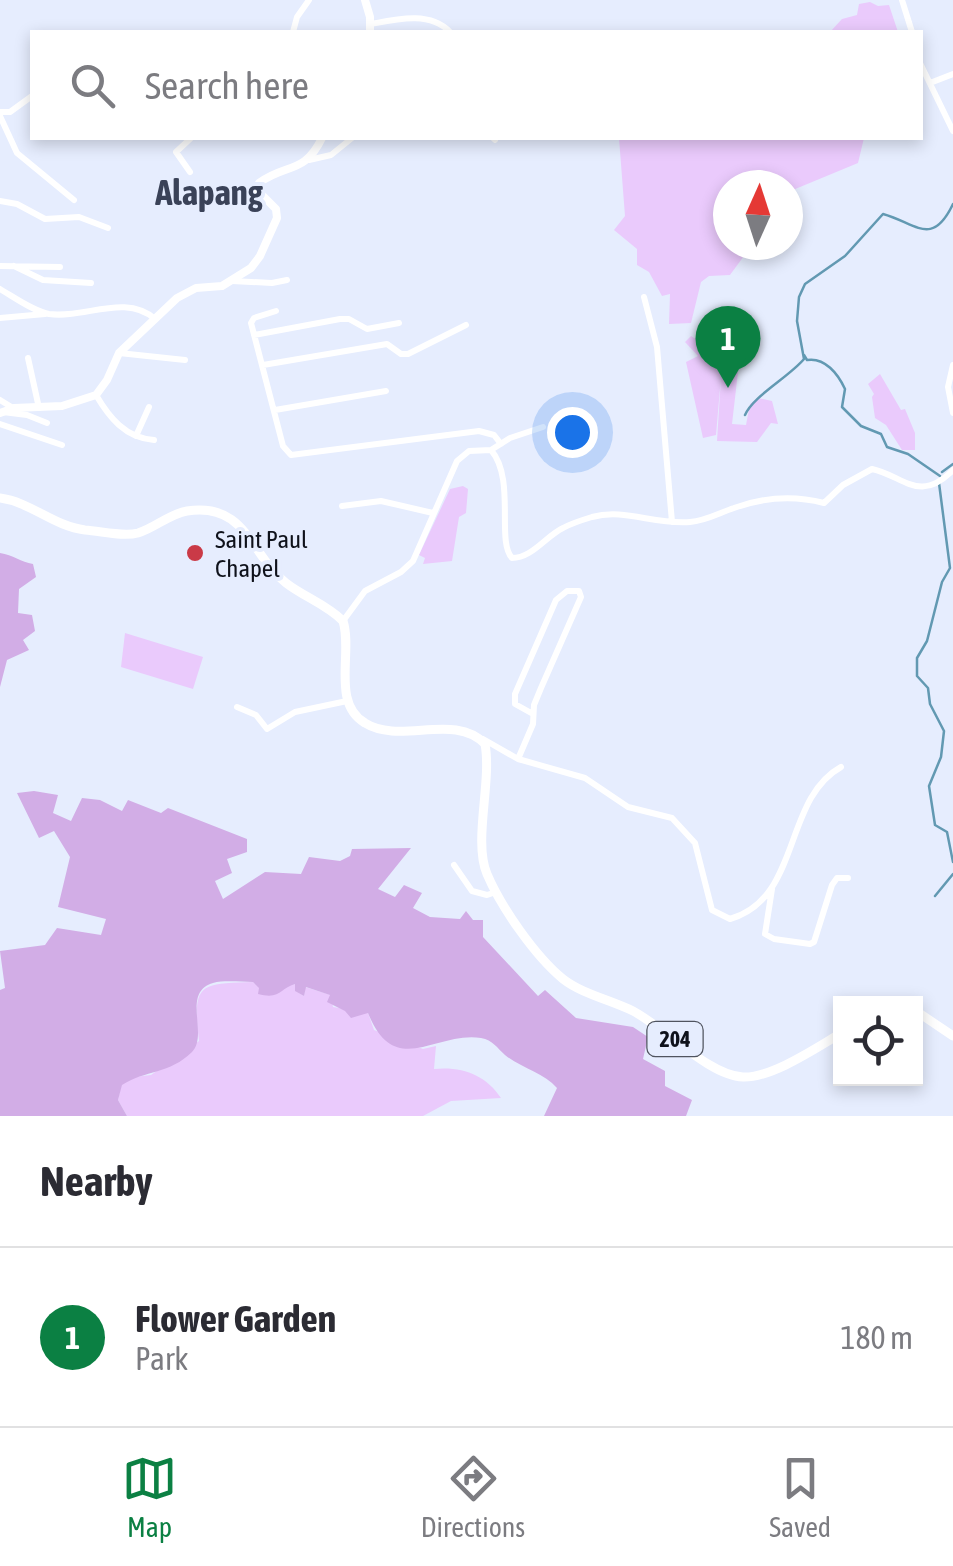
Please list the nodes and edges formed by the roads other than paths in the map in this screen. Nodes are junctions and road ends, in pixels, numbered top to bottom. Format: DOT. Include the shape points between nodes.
graph roads {
  1 [pos="310,0"];
  2 [pos="364,0"];
  3 [pos="902,0"];
  4 [pos="370,28"];
  5 [pos="293,30"];
  6 [pos="448,30"];
  7 [pos="911,30"];
  8 [pos="923,69"];
  9 [pos="953,74"];
  10 [pos="930,83"];
  11 [pos="30,97"];
  12 [pos="0,114"];
  13 [pos="953,131"];
  14 [pos="189,140"];
  15 [pos="321,140"];
  16 [pos="349,140"];
  17 [pos="309,160"];
  18 [pos="190,172"];
  19 [pos="74,200"];
  20 [pos="0,201"];
  21 [pos="108,228"];
  22 [pos="0,266"];
  23 [pos="14,266"];
  24 [pos="60,267"];
  25 [pos="287,280"];
  26 [pos="231,281"];
  27 [pos="91,283"];
  28 [pos="0,289"];
  29 [pos="644,297"];
  30 [pos="276,312"];
  31 [pos="46,314"];
  32 [pos="0,318"];
  33 [pos="156,320"];
  34 [pos="399,323"];
  35 [pos="466,325"];
  36 [pos="254,335"];
  37 [pos="119,353"];
  38 [pos="28,358"];
  39 [pos="185,360"];
  40 [pos="953,364"];
  41 [pos="263,365"];
  42 [pos="386,391"];
  43 [pos="96,395"];
  44 [pos="0,400"];
  45 [pos="14,408"];
  46 [pos="38,408"];
  47 [pos="149,408"];
  48 [pos="275,410"];
  49 [pos="1,412"];
  50 [pos="953,414"];
  51 [pos="47,423"];
  52 [pos="0,424"];
  53 [pos="543,427"];
  54 [pos="136,436"];
  55 [pos="154,440"];
  56 [pos="501,444"];
  57 [pos="62,445"];
  58 [pos="491,450"];
  59 [pos="953,470"];
  60 [pos="0,498"];
  61 [pos="342,506"];
  62 [pos="434,514"];
  63 [pos="672,522"];
  64 [pos="343,621"];
  65 [pos="347,701"];
  66 [pos="237,707"];
  67 [pos="533,714"];
  68 [pos="480,738"];
  69 [pos="518,759"];
  70 [pos="840,767"];
  71 [pos="454,865"];
  72 [pos="848,878"];
  73 [pos="774,883"];
  74 [pos="497,892"];
  75 [pos="771,895"];
  76 [pos="762,899"];
  77 [pos="923,1016"];
  78 [pos="953,1036"];
  79 [pos="833,1038"];
  1 -- 5 [label="street"];
  2 -- 4 [label="main road"];
  3 -- 7 [label="street"];
  4 -- 6 [label="street" via="427,19"];
  8 -- 10 [label="street"];
  9 -- 10 [label="street"];
  10 -- 13 [label="street"];
  11 -- 12 [label="street"];
  12 -- 19 [label="street" via="17,153"];
  14 -- 18 [label="street" via="176,152"];
  15 -- 17 [label="main road"];
  16 -- 17 [label="street"];
  17 -- 26 [label="main road" via="258,182 276,209 276,222 256,262"];
  20 -- 21 [label="street" via="44,219 78,218"];
  22 -- 23 [label="street"];
  23 -- 24 [label="street"];
  23 -- 27 [label="street" via="43,280"];
  25 -- 26 [label="street"];
  26 -- 33 [label="main road" via="185,292"];
  28 -- 31 [label="street"];
  29 -- 63 [label="street" via="657,347"];
  30 -- 36 [label="street" via="252,319"];
  31 -- 32 [label="street"];
  31 -- 33 [label="street" via="124,307"];
  33 -- 37 [label="main road"];
  34 -- 36 [label="street" via="366,330 346,318"];
  35 -- 41 [label="street" via="408,354 389,344"];
  36 -- 41 [label="street"];
  37 -- 39 [label="street"];
  37 -- 43 [label="main road"];
  38 -- 46 [label="street"];
  40 -- 50 [label="street"];
  41 -- 48 [label="street"];
  42 -- 48 [label="street"];
  43 -- 46 [label="main road"];
  43 -- 54 [label="street" via="111,418"];
  44 -- 45 [label="street"];
  45 -- 46 [label="main road"];
  45 -- 49 [label="main road"];
  47 -- 54 [label="street"];
  48 -- 56 [label="street" via="291,454 479,432"];
  49 -- 51 [label="street"];
  52 -- 57 [label="street"];
  53 -- 56 [label="street"];
  54 -- 55 [label="street"];
  56 -- 58 [label="street"];
  58 -- 62 [label="street" via="461,455"];
  58 -- 63 [label="street" via="504,476 505,549 512,558 595,516"];
  59 -- 63 [label="street" via="914,486 872,469 824,502 791,496 698,522"];
  60 -- 64 [label="highway" via="65,527 124,534 187,511 219,513 241,527 285,582"];
  61 -- 62 [label="street" via="381,501"];
  62 -- 64 [label="street" via="413,561 365,591"];
  64 -- 65 [label="highway"];
  65 -- 66 [label="street" via="295,712 267,729"];
  65 -- 68 [label="highway" via="374,728"];
  67 -- 67 [label="street" via="581,598 579,591 556,600 515,694 515,704"];
  67 -- 69 [label="street"];
  68 -- 69 [label="street"];
  68 -- 74 [label="highway, 204" via="487,764 483,856"];
  69 -- 76 [label="street" via="585,778 628,807 680,824 694,843 717,915 739,917"];
  70 -- 73 [label="street" via="808,799"];
  71 -- 74 [label="street" via="472,891"];
  72 -- 75 [label="street" via="832,885 812,944 767,937"];
  73 -- 75 [label="street"];
  73 -- 76 [label="street"];
  74 -- 79 [label="highway, 204" via="562,978 634,1012 736,1076 766,1072"];
  75 -- 76 [label="street"];
  77 -- 78 [label="highway"];
}
